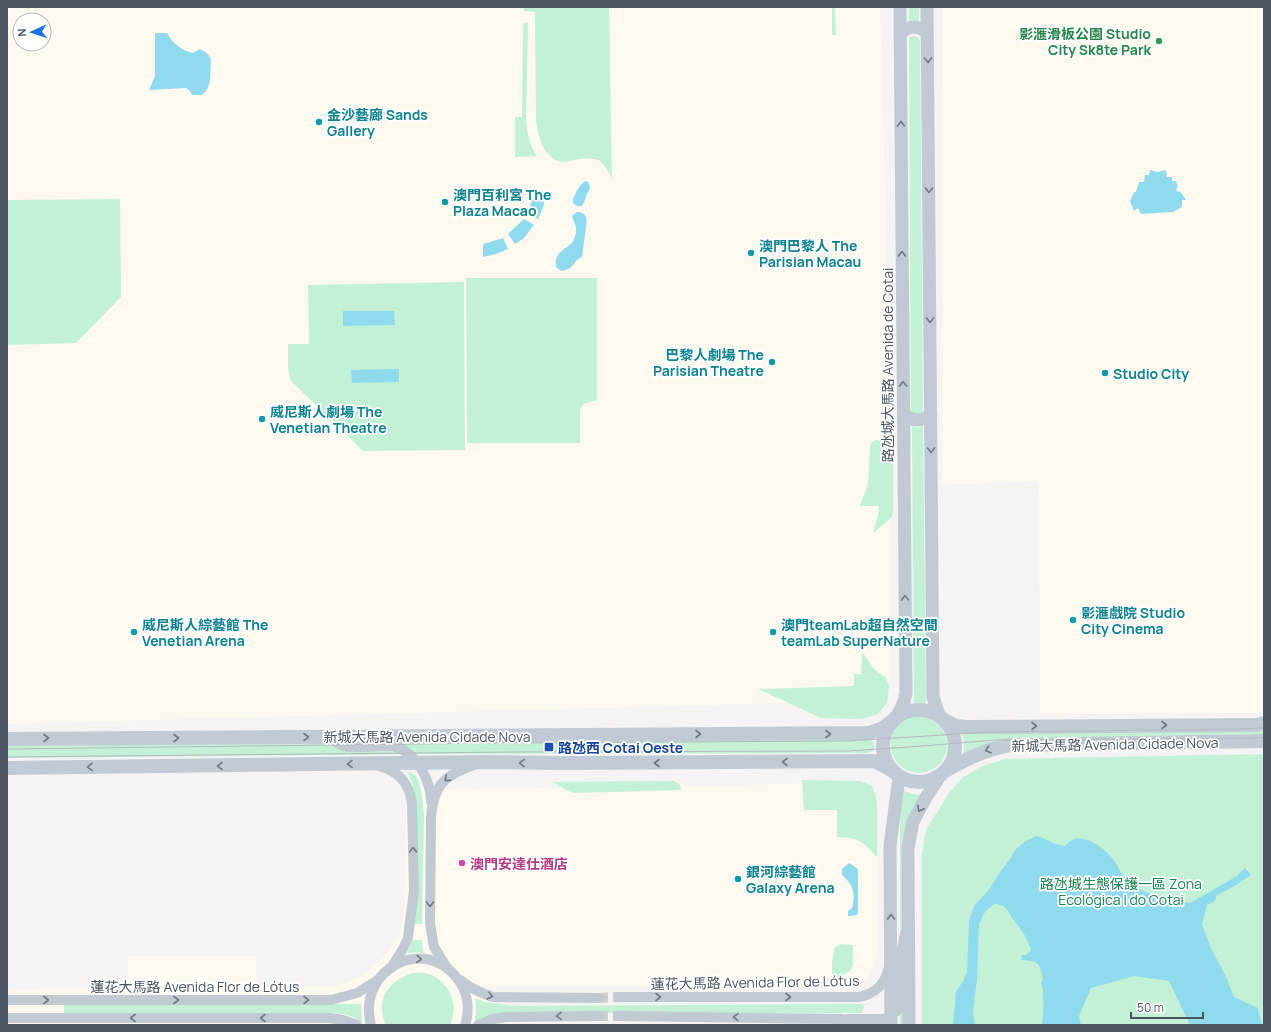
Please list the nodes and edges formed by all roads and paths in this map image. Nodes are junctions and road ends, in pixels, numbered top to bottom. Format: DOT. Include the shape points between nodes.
graph roads {
  1 [pos="900,7"];
  2 [pos="927,7"];
  3 [pos="901,33"];
  4 [pos="927,33"];
  5 [pos="904,414"];
  6 [pos="930,414"];
  7 [pos="942,718"];
  8 [pos="893,720"];
  9 [pos="1264,723"];
  10 [pos="327,737"];
  11 [pos="7,739"];
  12 [pos="1264,741"];
  13 [pos="481,762"];
  14 [pos="417,763"];
  15 [pos="373,764"];
  16 [pos="7,768"];
  17 [pos="943,773"];
  18 [pos="895,774"];
  19 [pos="431,816"];
  20 [pos="430,868"];
  21 [pos="414,891"];
  22 [pos="908,912"];
  23 [pos="891,956"];
  24 [pos="391,968"];
  25 [pos="447,968"];
  26 [pos="456,977"];
  27 [pos="378,980"];
  28 [pos="598,998"];
  29 [pos="619,998"];
  30 [pos="7,1000"];
  31 [pos="598,1016"];
  32 [pos="619,1016"];
  33 [pos="7,1018"];
  34 [pos="841,1019"];
  35 [pos="891,1020"];
  36 [pos="357,1025"];
  37 [pos="371,1025"];
  38 [pos="465,1025"];
  39 [pos="478,1025"];
  40 [pos="858,1025"];
  41 [pos="909,1025"];
  1 -- 3 [label="street, 路氹城大馬路 Avenida de Cotai"];
  2 -- 4 [label="street"];
  3 -- 4 [label="street" via="912,27 921,28"];
  5 -- 3 [label="street, 路氹城大馬路 Avenida de Cotai, one-way"];
  4 -- 6 [label="street, one-way"];
  5 -- 6 [label="street" via="910,419 919,420"];
  8 -- 5 [label="street, 路氹城大馬路 Avenida de Cotai, one-way" via="900,711 906,693"];
  6 -- 7 [label="street, one-way" via="933,697"];
  7 -- 8 [label="main road" via="928,710 916,709 904,712"];
  7 -- 9 [label="main road, 新城大馬路 Avenida Cidade Nova, one-way" via="956,726 967,727"];
  7 -- 17 [label="main road" via="952,730 955,740 952,761"];
  10 -- 8 [label="main road, 新城大馬路 Avenida Cidade Nova, one-way" via="869,733 883,728"];
  8 -- 18 [label="main road" via="886,730 883,751"];
  11 -- 10 [label="main road, 新城大馬路 Avenida Cidade Nova, one-way"];
  10 -- 14 [label="street" via="342,746 393,746 405,752"];
  12 -- 17 [label="main road, 新城大馬路 Avenida Cidade Nova, one-way" via="1011,745 979,753"];
  13 -- 14 [label="main road, 新城大馬路 Avenida Cidade Nova"];
  18 -- 13 [label="main road, 新城大馬路 Avenida Cidade Nova, one-way" via="874,761"];
  13 -- 19 [label="street, one-way" via="448,777 435,794"];
  14 -- 15 [label="main road, 新城大馬路 Avenida Cidade Nova"];
  14 -- 19 [label="street" via="429,787"];
  15 -- 16 [label="main road, 新城大馬路 Avenida Cidade Nova, one-way"];
  21 -- 15 [label="street, one-way" via="408,786 398,775"];
  17 -- 18 [label="main road" via="930,781 919,783"];
  17 -- 22 [label="street, one-way" via="913,822 908,848"];
  23 -- 18 [label="street, one-way" via="890,846"];
  19 -- 20 [label="street"];
  20 -- 21 [label="street" via="419,874"];
  20 -- 25 [label="street, one-way" via="432,937 439,957"];
  21 -- 24 [label="street" via="408,938"];
  22 -- 35 [label="street" via="902,950 902,998"];
  22 -- 41 [label="street"];
  29 -- 23 [label="street, 蓮花大馬路 Avenida Flor de Lótus, one-way" via="858,997 869,995 881,984"];
  23 -- 35 [label="street"];
  24 -- 25 [label="street, one-way" via="413,959 431,960"];
  24 -- 27 [label="street"];
  25 -- 26 [label="street"];
  26 -- 28 [label="street, one-way" via="479,992 493,997"];
  26 -- 38 [label="street" via="466,997 468,1008"];
  30 -- 27 [label="street, 蓮花大馬路 Avenida Flor de Lótus, one-way" via="331,1000 357,993"];
  27 -- 37 [label="street" via="370,994 368,1009"];
  31 -- 39 [label="street, one-way" via="506,1017"];
  34 -- 32 [label="street, one-way"];
  36 -- 33 [label="street, one-way" via="330,1018"];
  34 -- 35 [label="street"];
  34 -- 40 [label="street"];
}
